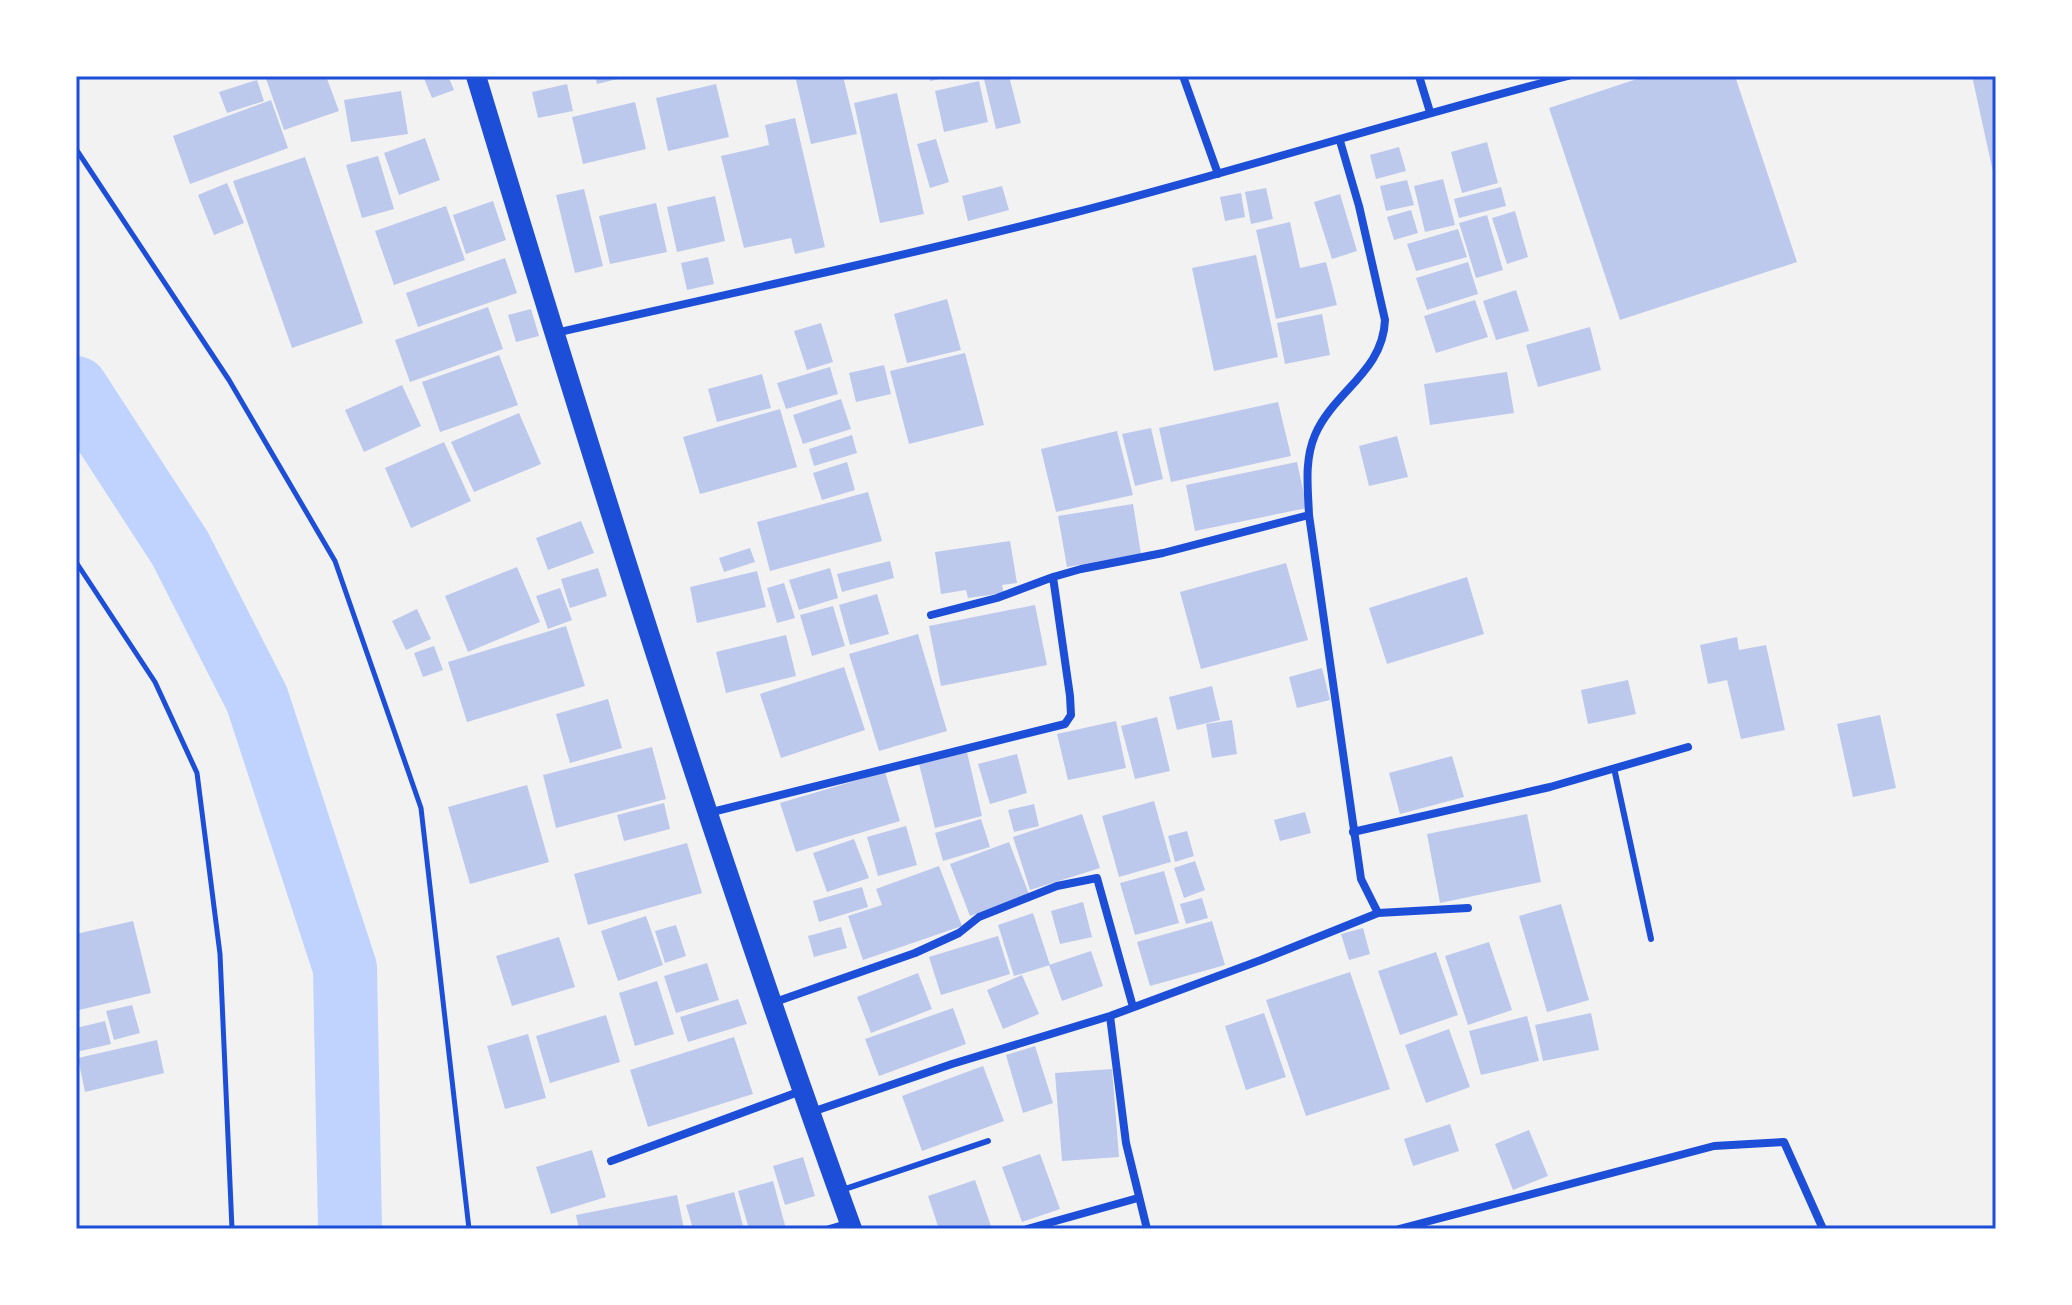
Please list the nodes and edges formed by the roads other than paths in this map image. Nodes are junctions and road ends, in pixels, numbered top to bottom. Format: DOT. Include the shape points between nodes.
graph roads {
  1 [pos="476,76"];
  2 [pos="1183,76"];
  3 [pos="1419,76"];
  4 [pos="1568,76"];
  5 [pos="1430,112"];
  6 [pos="1340,141"];
  7 [pos="1218,174"];
  8 [pos="554,333"];
  9 [pos="1309,515"];
  10 [pos="1053,577"];
  11 [pos="931,615"];
  12 [pos="1688,747"];
  13 [pos="1614,768"];
  14 [pos="707,813"];
  15 [pos="1353,832"];
  16 [pos="1468,908"];
  17 [pos="1378,913"];
  18 [pos="1651,939"];
  19 [pos="770,1004"];
  20 [pos="1133,1007"];
  21 [pos="1110,1016"];
  22 [pos="801,1090"];
  23 [pos="809,1113"];
  24 [pos="988,1141"];
  25 [pos="611,1161"];
  26 [pos="839,1191"];
  27 [pos="1138,1198"];
  28 [pos="850,1226"];
  29 [pos="826,1229"];
  30 [pos="1027,1229"];
  31 [pos="1147,1229"];
  32 [pos="1399,1229"];
  33 [pos="1823,1229"];
  1 -- 8 [label="main road"];
  2 -- 7 [label="street"];
  3 -- 5 [label="street"];
  4 -- 5 [label="street"];
  5 -- 6 [label="street"];
  6 -- 7 [label="street"];
  6 -- 9 [label="street" via="1385,320 1384,338 1315,434 1307,458"];
  7 -- 8 [label="street" via="905,254"];
  8 -- 14 [label="main road"];
  9 -- 10 [label="street"];
  9 -- 15 [label="street"];
  10 -- 11 [label="street"];
  10 -- 14 [label="street" via="1070,696 1071,715 1065,724"];
  12 -- 13 [label="street"];
  13 -- 15 [label="street"];
  13 -- 18 [label="lane"];
  14 -- 19 [label="main road"];
  15 -- 17 [label="street" via="1361,879"];
  16 -- 17 [label="street"];
  17 -- 20 [label="street"];
  19 -- 20 [label="street" via="915,953 959,933 979,917 1057,886 1097,878"];
  19 -- 22 [label="main road"];
  20 -- 21 [label="street"];
  21 -- 23 [label="street"];
  21 -- 27 [label="street"];
  22 -- 23 [label="main road"];
  22 -- 25 [label="street"];
  23 -- 26 [label="main road"];
  24 -- 26 [label="lane"];
  26 -- 28 [label="main road"];
  27 -- 30 [label="street"];
  27 -- 31 [label="street"];
  28 -- 29 [label="lane"];
  32 -- 33 [label="street" via="1714,1146 1784,1142"];
}
